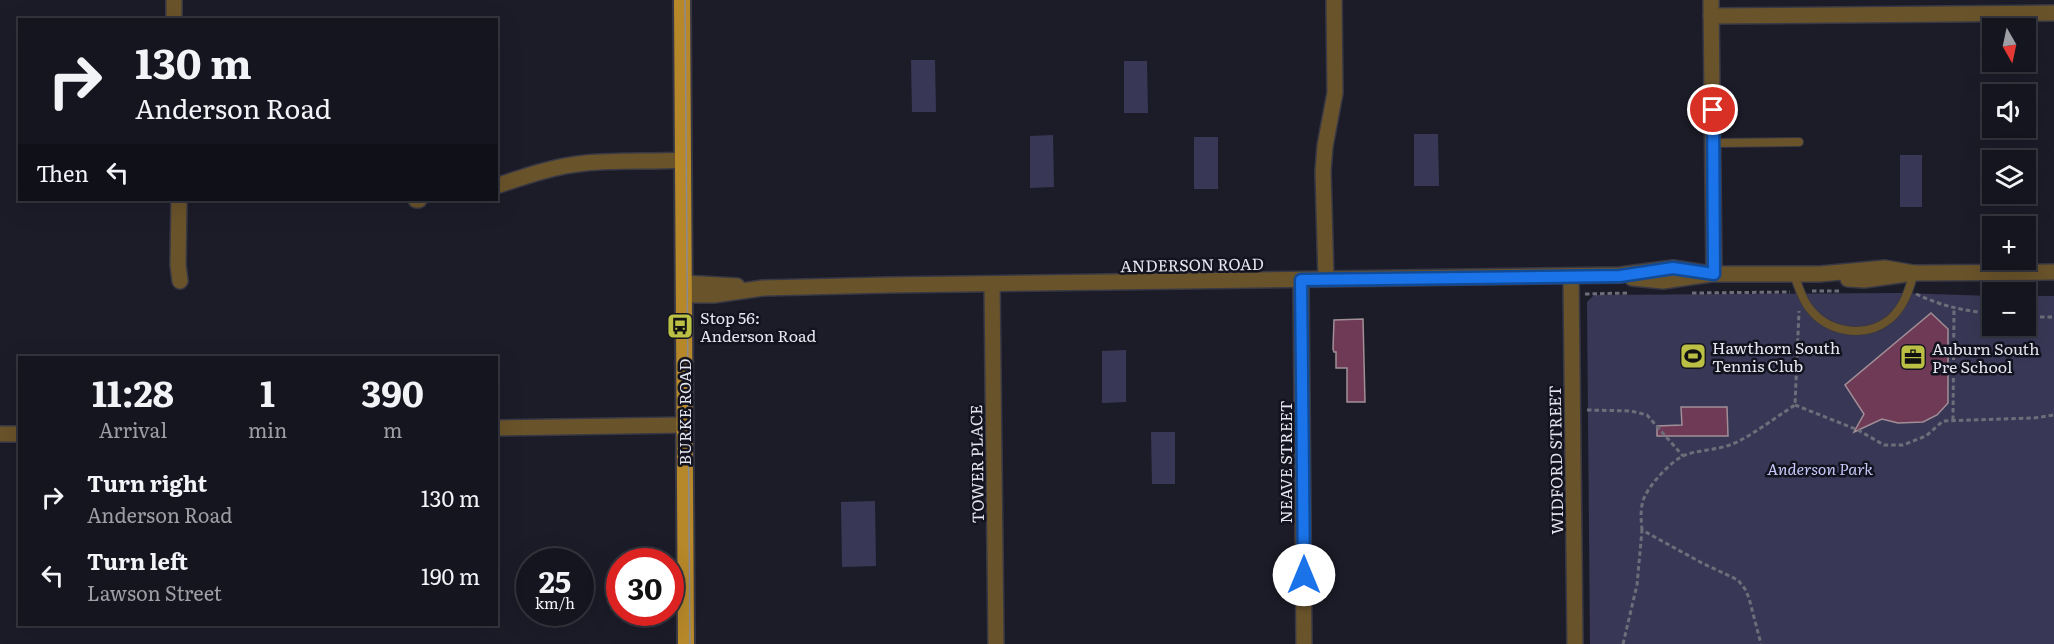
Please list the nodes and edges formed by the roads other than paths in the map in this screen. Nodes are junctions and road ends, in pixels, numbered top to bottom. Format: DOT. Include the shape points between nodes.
graph roads {
  1 [pos="174,0"];
  2 [pos="682,0"];
  3 [pos="1334,0"];
  4 [pos="1711,8"];
  5 [pos="2054,13"];
  6 [pos="174,18"];
  7 [pos="1799,142"];
  8 [pos="1713,143"];
  9 [pos="682,160"];
  10 [pos="498,185"];
  11 [pos="179,201"];
  12 [pos="1914,273"];
  13 [pos="1713,274"];
  14 [pos="1794,274"];
  15 [pos="2049,274"];
  16 [pos="1571,276"];
  17 [pos="1326,279"];
  18 [pos="1301,280"];
  19 [pos="180,281"];
  20 [pos="992,284"];
  21 [pos="684,289"];
  22 [pos="684,425"];
  23 [pos="498,428"];
  24 [pos="0,434"];
  25 [pos="18,434"];
  26 [pos="686,644"];
  27 [pos="996,644"];
  28 [pos="1304,644"];
  29 [pos="1575,644"];
  1 -- 6 [label="street"];
  2 -- 9 [label="main road, BURKE ROAD"];
  3 -- 17 [label="street" via="1335,93 1323,171"];
  4 -- 5 [label="street"];
  4 -- 8 [label="street"];
  7 -- 8 [label="lane"];
  8 -- 13 [label="street"];
  9 -- 10 [label="street" via="571,165"];
  9 -- 21 [label="main road, BURKE ROAD"];
  11 -- 19 [label="street"];
  12 -- 14 [label="street, ANDERSON ROAD" via="1885,268"];
  12 -- 14 [label="lane" via="1906,299 1890,318 1864,330 1845,330 1822,320 1808,306"];
  12 -- 15 [label="street, ANDERSON ROAD"];
  13 -- 14 [label="street, ANDERSON ROAD"];
  13 -- 16 [label="street, ANDERSON ROAD" via="1663,281"];
  16 -- 17 [label="street, ANDERSON ROAD"];
  16 -- 29 [label="street, WIDFORD STREET"];
  17 -- 18 [label="street, ANDERSON ROAD"];
  18 -- 20 [label="street, ANDERSON ROAD"];
  18 -- 28 [label="street, NEAVE STREET"];
  20 -- 21 [label="street, ANDERSON ROAD" via="763,288 715,284"];
  20 -- 27 [label="street, TOWER PLACE"];
  21 -- 22 [label="main road, BURKE ROAD"];
  22 -- 23 [label="street"];
  22 -- 26 [label="main road, BURKE ROAD"];
  24 -- 25 [label="street"];
}
